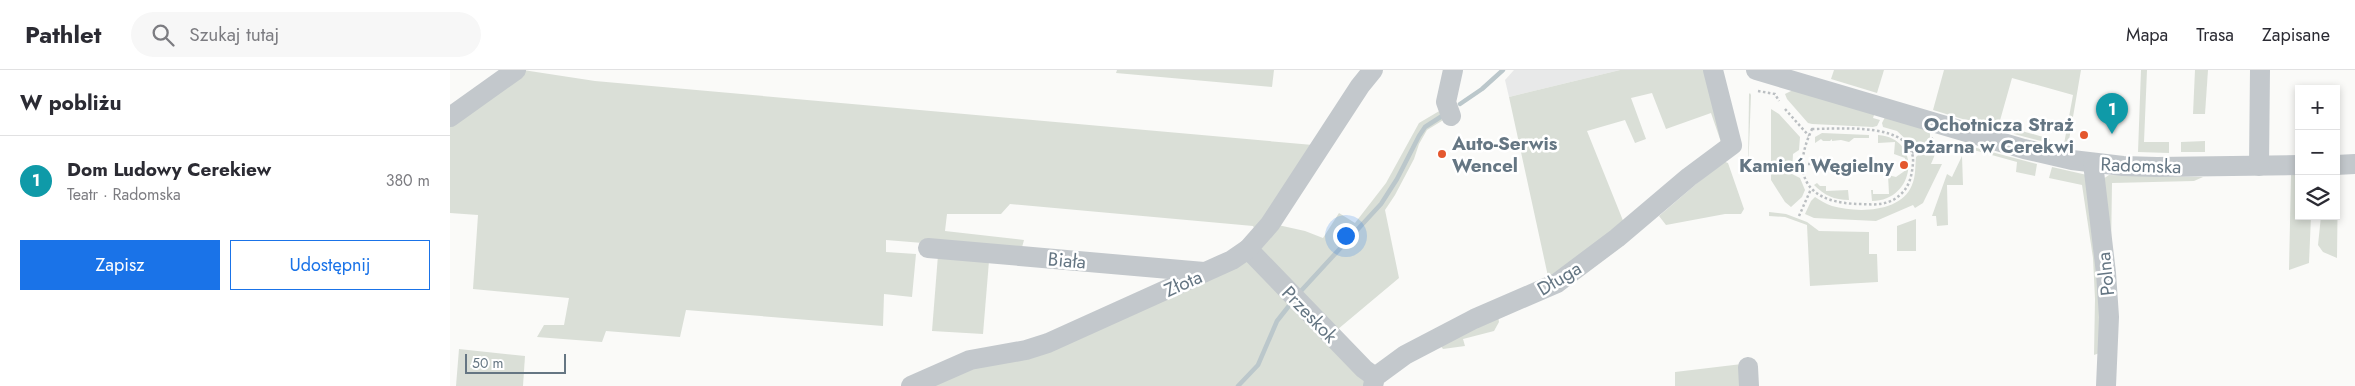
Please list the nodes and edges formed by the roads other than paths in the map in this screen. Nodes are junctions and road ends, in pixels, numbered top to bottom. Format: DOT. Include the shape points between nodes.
graph roads {
  1 [pos="516,70"];
  2 [pos="1373,70"];
  3 [pos="1453,70"];
  4 [pos="1713,70"];
  5 [pos="1756,70"];
  6 [pos="2260,70"];
  7 [pos="1451,116"];
  8 [pos="450,117"];
  9 [pos="2087,156"];
  10 [pos="2355,164"];
  11 [pos="2295,165"];
  12 [pos="2340,165"];
  13 [pos="2259,166"];
  14 [pos="928,248"];
  15 [pos="1248,248"];
  16 [pos="1206,272"];
  17 [pos="1374,382"];
  18 [pos="911,386"];
  19 [pos="2106,386"];
  1 -- 8 [label="street"];
  2 -- 15 [label="street, Złota" via="1270,224"];
  3 -- 7 [label="street" via="1446,102"];
  4 -- 17 [label="street, Długa" via="1732,146 1688,177 1617,238 1557,283 1474,319 1405,354"];
  5 -- 9 [label="street, Radomska" via="2024,149"];
  6 -- 13 [label="street"];
  9 -- 13 [label="street, Radomska" via="2157,167"];
  9 -- 19 [label="street, Polna" via="2106,273 2109,317"];
  10 -- 12 [label="street"];
  11 -- 13 [label="street, Radomska"];
  14 -- 16 [label="street, Biała"];
  15 -- 16 [label="street, Złota"];
  15 -- 17 [label="street, Przeskok"];
  16 -- 18 [label="street, Złota" via="1048,343 970,360"];
}
